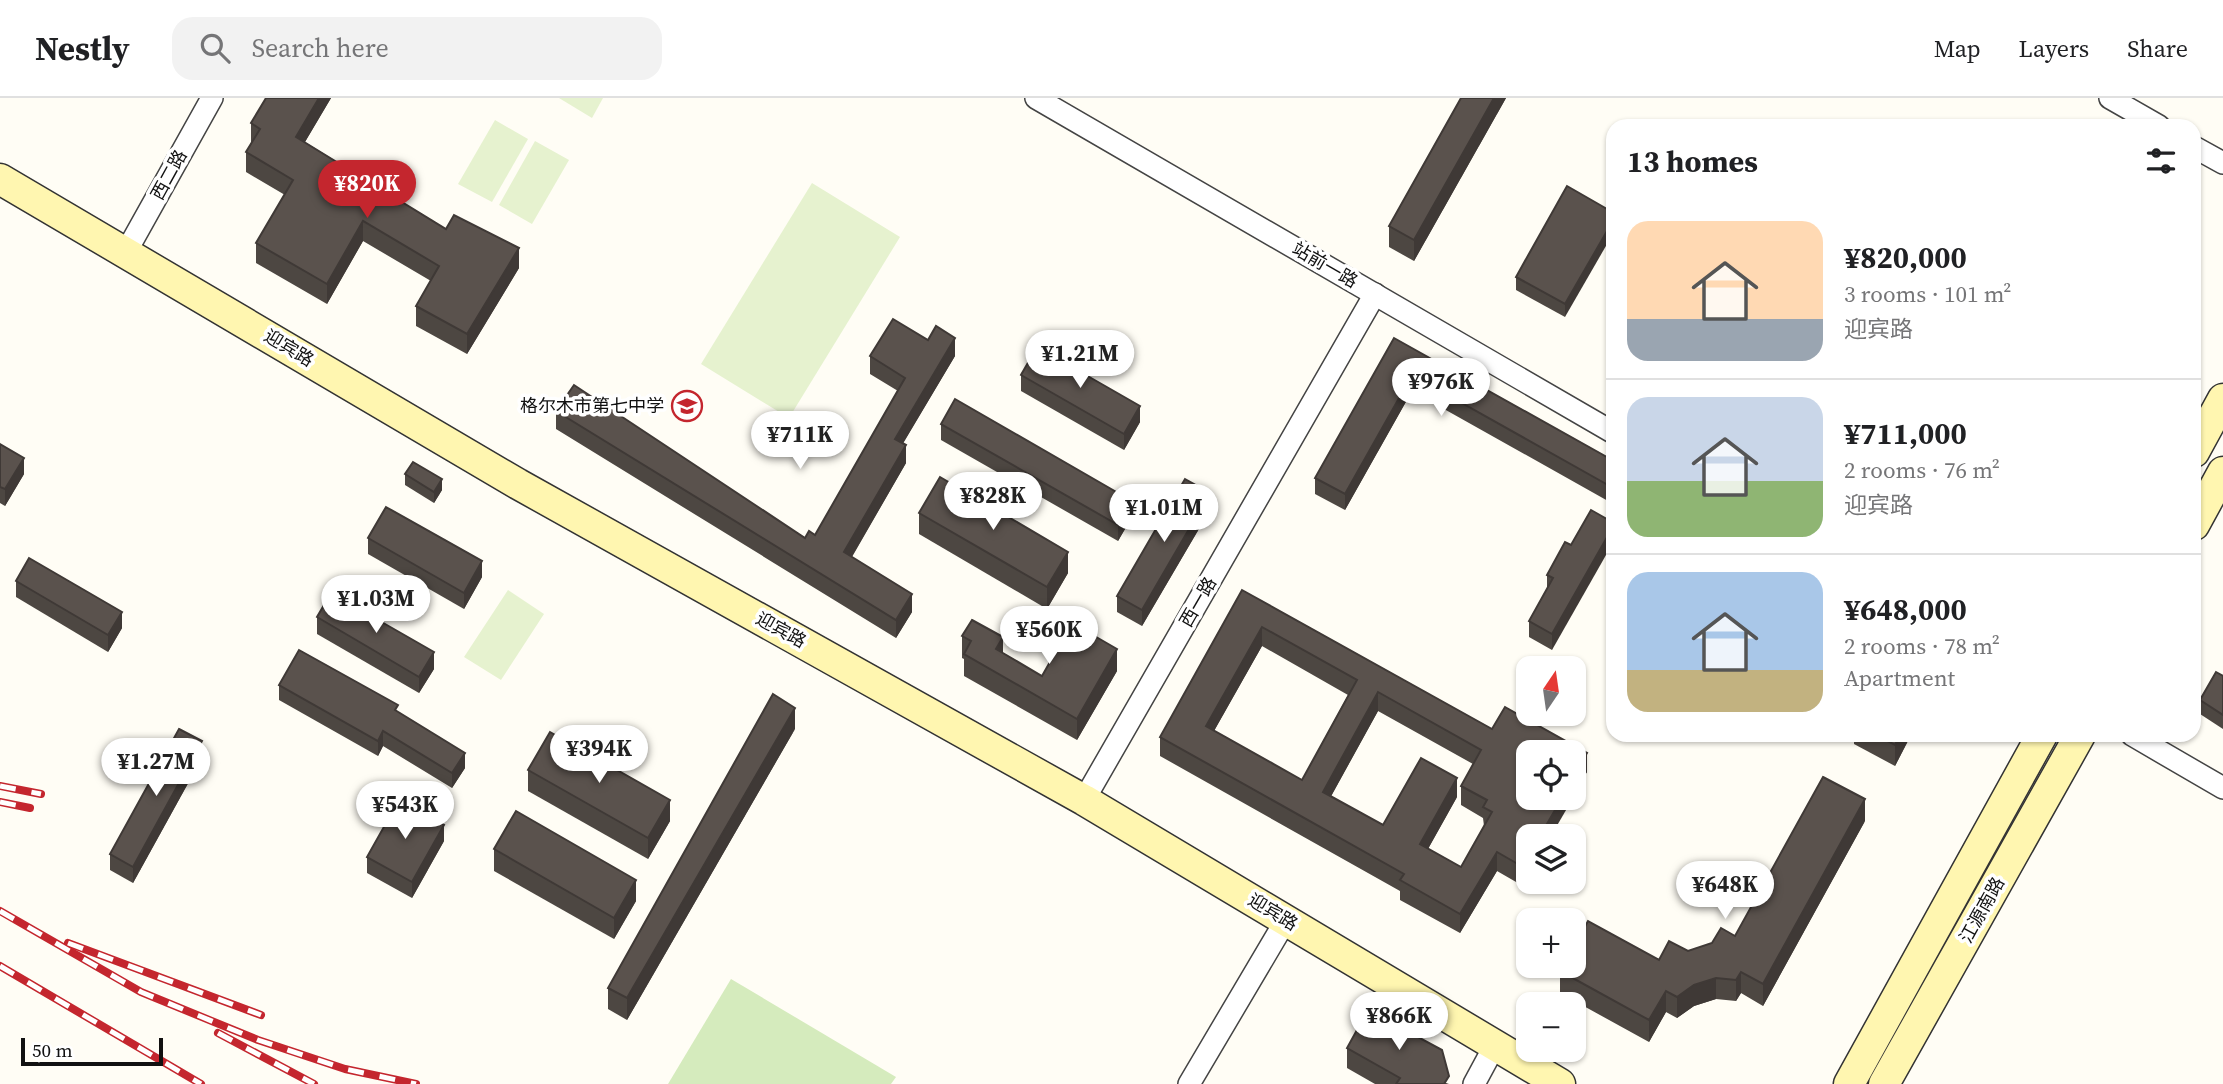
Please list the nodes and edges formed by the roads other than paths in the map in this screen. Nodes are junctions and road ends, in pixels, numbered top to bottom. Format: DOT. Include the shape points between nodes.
graph roads {
  1 [pos="212,98"];
  2 [pos="1036,98"];
  3 [pos="2110,98"];
  4 [pos="2147,119"];
  5 [pos="2201,151"];
  6 [pos="2223,163"];
  7 [pos="0,179"];
  8 [pos="126,252"];
  9 [pos="1375,294"];
  10 [pos="2223,400"];
  11 [pos="1606,428"];
  12 [pos="2201,440"];
  13 [pos="2223,472"];
  14 [pos="2201,512"];
  15 [pos="2038,742"];
  16 [pos="2076,742"];
  17 [pos="2144,742"];
  18 [pos="2223,788"];
  19 [pos="1084,800"];
  20 [pos="1286,920"];
  21 [pos="1495,1045"];
  22 [pos="1849,1080"];
  23 [pos="1189,1084"];
  24 [pos="1474,1084"];
  25 [pos="1560,1084"];
  26 [pos="1884,1084"];
  1 -- 8 [label="street, 西二路"];
  2 -- 9 [label="street, 站前一路"];
  3 -- 4 [label="street"];
  5 -- 6 [label="street"];
  7 -- 8 [label="main road, 迎宾路"];
  8 -- 19 [label="main road, 迎宾路" via="530,491"];
  9 -- 11 [label="street, 站前一路"];
  9 -- 19 [label="street, 西一路"];
  10 -- 12 [label="main road"];
  13 -- 14 [label="main road"];
  15 -- 22 [label="main road, 江源南路"];
  16 -- 26 [label="main road, 江源南路"];
  17 -- 18 [label="street"];
  19 -- 20 [label="main road, 迎宾路"];
  20 -- 21 [label="main road, 迎宾路"];
  20 -- 23 [label="street"];
  21 -- 24 [label="street"];
  21 -- 25 [label="main road, 迎宾路"];
}
